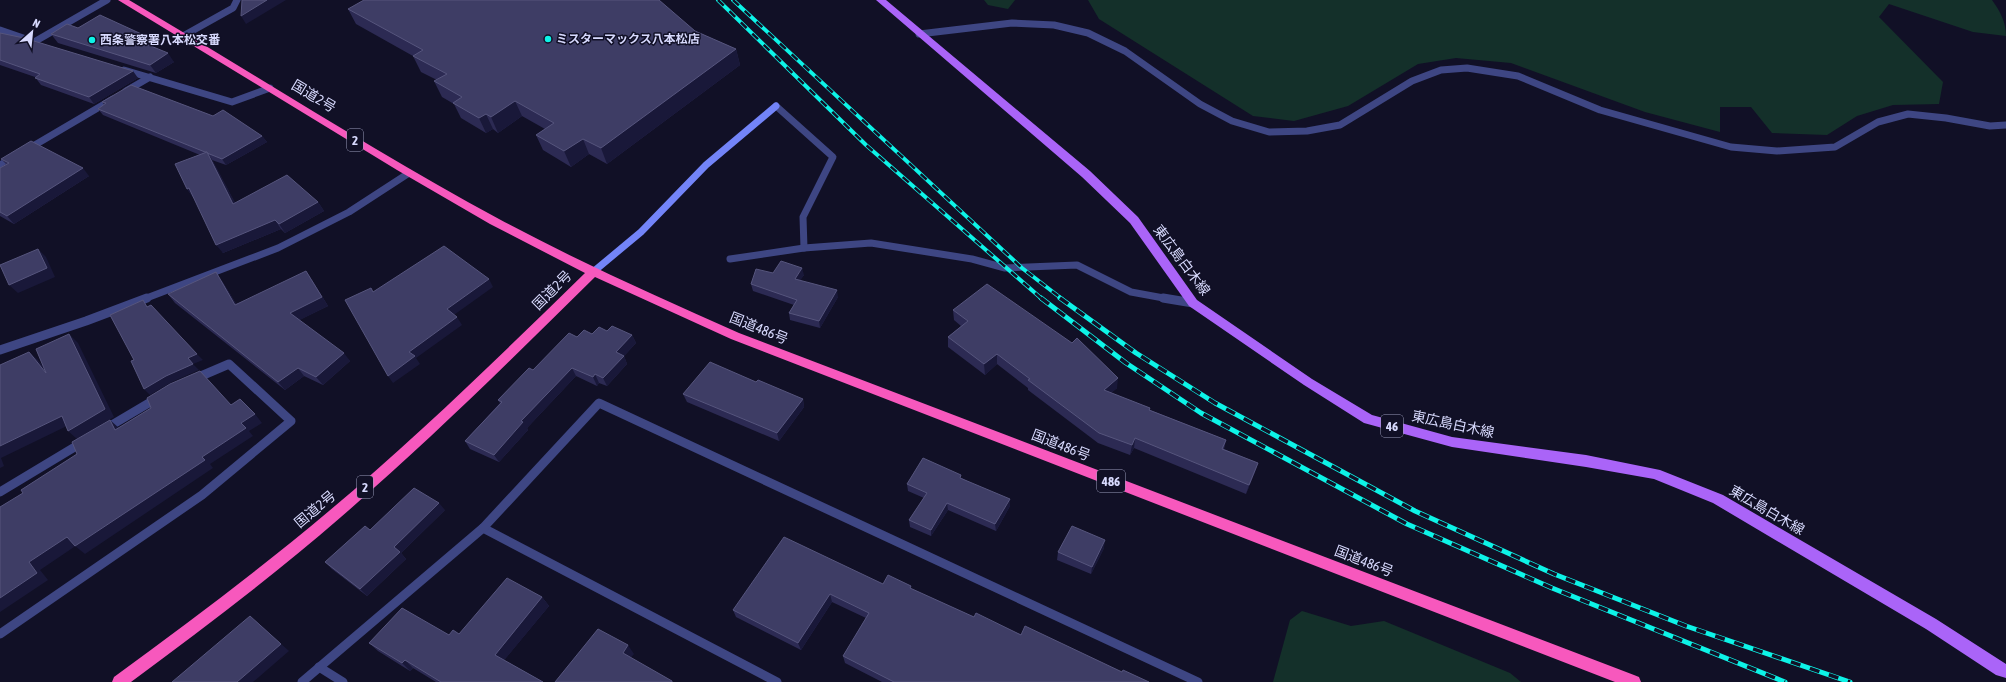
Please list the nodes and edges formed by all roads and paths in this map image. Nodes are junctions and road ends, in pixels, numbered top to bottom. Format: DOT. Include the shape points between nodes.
graph roads {
  1 [pos="107,0"];
  2 [pos="123,0"];
  3 [pos="237,0"];
  4 [pos="881,0"];
  5 [pos="0,30"];
  6 [pos="920,34"];
  7 [pos="183,36"];
  8 [pos="34,42"];
  9 [pos="41,44"];
  10 [pos="114,66"];
  11 [pos="150,78"];
  12 [pos="270,88"];
  13 [pos="776,106"];
  14 [pos="2006,125"];
  15 [pos="0,165"];
  16 [pos="409,173"];
  17 [pos="804,248"];
  18 [pos="730,259"];
  19 [pos="593,272"];
  20 [pos="1193,304"];
  21 [pos="0,350"];
  22 [pos="189,381"];
  23 [pos="169,391"];
  24 [pos="0,492"];
  25 [pos="483,528"];
  26 [pos="0,634"];
  27 [pos="319,667"];
  28 [pos="2006,671"];
  29 [pos="119,682"];
  30 [pos="302,682"];
  31 [pos="343,682"];
  32 [pos="777,682"];
  33 [pos="1198,682"];
  34 [pos="1634,682"];
  1 -- 8 [label="street"];
  2 -- 7 [label="highway, 国道2号 / 2"];
  3 -- 7 [label="street" via="233,8"];
  4 -- 6 [label="main road, 東広島白木線 / 46"];
  5 -- 8 [label="street"];
  6 -- 14 [label="street" via="1012,23 1054,25 1088,33 1125,51 1200,104 1232,121 1269,132 1307,132 1340,125 1412,81 1441,70 1467,68 1518,76 1600,110 1731,147 1777,151 1835,147 1878,122 1908,114 1990,126"];
  6 -- 20 [label="main road, 東広島白木線 / 46" via="1086,174 1134,220"];
  7 -- 12 [label="highway, 国道2号 / 2"];
  8 -- 9 [label="street"];
  10 -- 11 [label="street"];
  11 -- 12 [label="street" via="232,102"];
  11 -- 15 [label="street"];
  12 -- 16 [label="highway, 国道2号 / 2"];
  13 -- 17 [label="street" via="833,157 803,216"];
  13 -- 19 [label="street" via="706,165 641,232"];
  16 -- 19 [label="highway, 国道2号 / 2"];
  16 -- 21 [label="street" via="348,212 278,248 86,321"];
  17 -- 18 [label="street"];
  17 -- 20 [label="street" via="872,243 972,259 1005,268 1077,265 1131,292"];
  19 -- 29 [label="highway, 国道2号 / 2" via="475,388 335,514 213,612"];
  19 -- 34 [label="highway, 国道486号 / 486" via="735,336"];
  20 -- 28 [label="main road, 東広島白木線 / 46" via="1308,382 1368,419 1452,442 1586,461 1655,474 1718,499"];
  22 -- 26 [label="street" via="228,364 291,421 202,495"];
  23 -- 24 [label="street"];
  25 -- 27 [label="street"];
  25 -- 32 [label="street"];
  25 -- 33 [label="street" via="599,403"];
  27 -- 30 [label="street"];
  27 -- 31 [label="street"];
}
